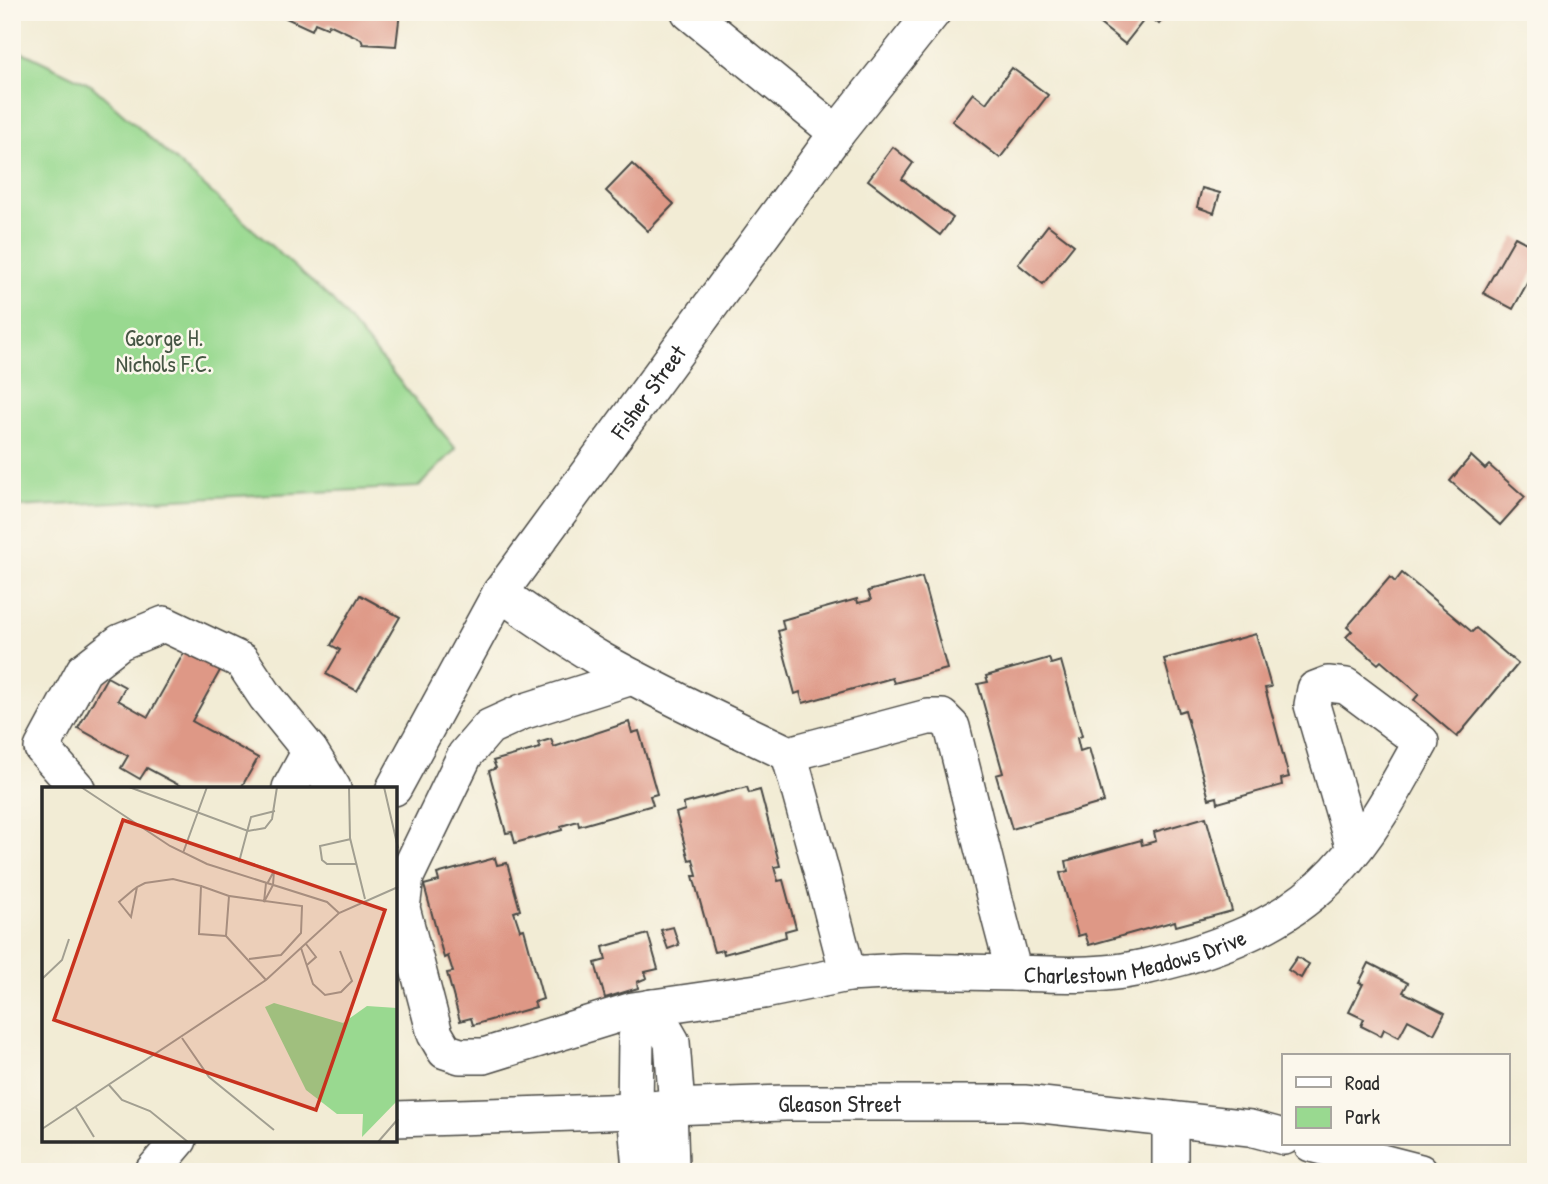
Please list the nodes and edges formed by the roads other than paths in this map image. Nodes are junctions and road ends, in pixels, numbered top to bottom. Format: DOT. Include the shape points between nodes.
graph roads {
  1 [pos="689,12"];
  2 [pos="933,12"];
  3 [pos="837,133"];
  4 [pos="500,593"];
  5 [pos="632,677"];
  6 [pos="310,751"];
  7 [pos="789,754"];
  8 [pos="75,787"];
  9 [pos="291,787"];
  10 [pos="332,787"];
  11 [pos="395,787"];
  12 [pos="1354,849"];
  13 [pos="1014,973"];
  14 [pos="848,974"];
  15 [pos="652,1007"];
  16 [pos="673,1107"];
  17 [pos="635,1111"];
  18 [pos="397,1119"];
  19 [pos="1170,1119"];
  20 [pos="1282,1136"];
  21 [pos="177,1142"];
  22 [pos="1319,1146"];
  23 [pos="152,1172"];
  24 [pos="643,1172"];
  25 [pos="668,1172"];
  26 [pos="1170,1172"];
  27 [pos="1420,1172"];
  1 -- 3 [label="street"];
  2 -- 3 [label="street, Fisher Street"];
  3 -- 4 [label="street, Fisher Street"];
  4 -- 5 [label="street"];
  4 -- 11 [label="street, Fisher Street"];
  5 -- 7 [label="street"];
  5 -- 15 [label="street" via="489,727 464,755 406,877 402,908 435,1034 445,1051 484,1056"];
  6 -- 8 [label="street" via="242,661 164,624 120,642 84,670 42,748"];
  6 -- 9 [label="street"];
  6 -- 10 [label="street"];
  7 -- 13 [label="street, Charlestown Meadows Drive" via="928,717 942,717 953,727"];
  7 -- 14 [label="street"];
  12 -- 12 [label="street, Charlestown Meadows Drive" via="1422,742 1346,686 1328,684 1315,689 1312,705"];
  12 -- 13 [label="street, Charlestown Meadows Drive" via="1301,903 1236,940 1119,971"];
  13 -- 14 [label="street"];
  14 -- 15 [label="street"];
  15 -- 16 [label="street" via="672,1042"];
  15 -- 17 [label="street" via="636,1038"];
  16 -- 17 [label="street, Gleason Street"];
  16 -- 19 [label="street, Gleason Street" via="1024,1103"];
  16 -- 25 [label="street"];
  17 -- 18 [label="street, Gleason Street"];
  17 -- 24 [label="street"];
  19 -- 20 [label="street, Gleason Street"];
  19 -- 26 [label="street"];
  21 -- 23 [label="street"];
  22 -- 27 [label="street"];
}
